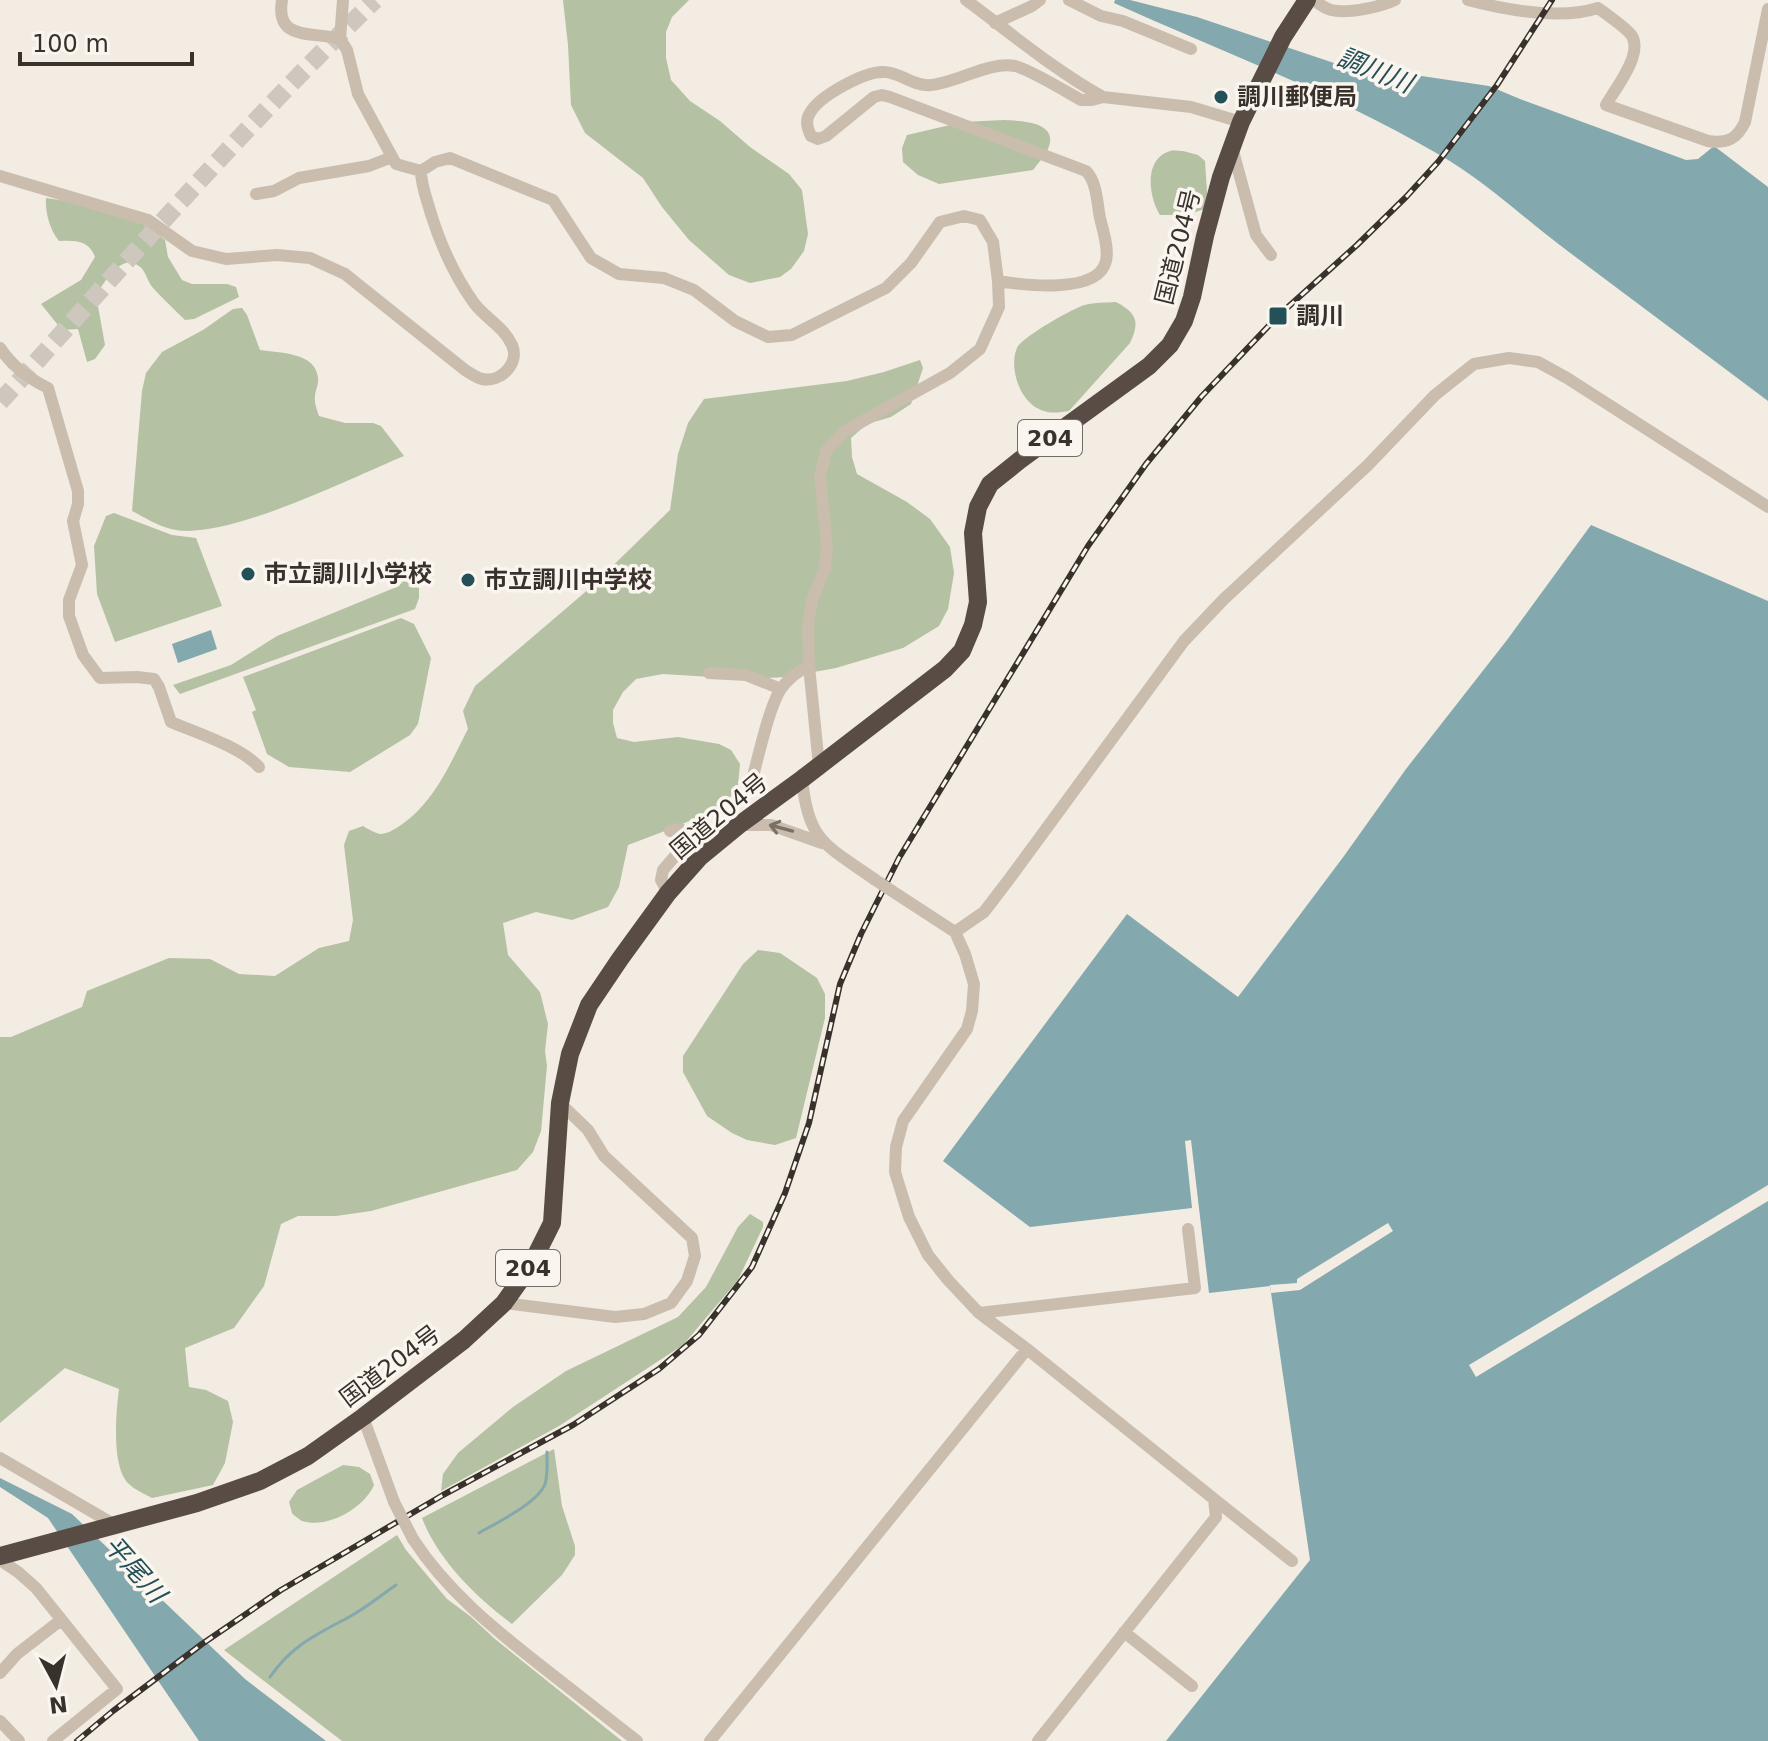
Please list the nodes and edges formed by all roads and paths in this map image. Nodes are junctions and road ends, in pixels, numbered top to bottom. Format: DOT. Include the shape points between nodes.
graph roads {
  1 [pos="282,0"];
  2 [pos="343,0"];
  3 [pos="966,0"];
  4 [pos="1040,0"];
  5 [pos="1069,0"];
  6 [pos="1306,0"];
  7 [pos="1314,0"];
  8 [pos="1395,0"];
  9 [pos="1468,0"];
  10 [pos="1768,9"];
  11 [pos="995,23"];
  12 [pos="340,39"];
  13 [pos="1191,49"];
  14 [pos="1103,97"];
  15 [pos="1241,122"];
  16 [pos="1232,147"];
  17 [pos="392,157"];
  18 [pos="421,171"];
  19 [pos="0,176"];
  20 [pos="256,194"];
  21 [pos="1271,255"];
  22 [pos="998,281"];
  23 [pos="0,348"];
  24 [pos="1768,507"];
  25 [pos="809,666"];
  26 [pos="709,673"];
  27 [pos="781,689"];
  28 [pos="819,766"];
  29 [pos="259,767"];
  30 [pos="802,779"];
  31 [pos="750,787"];
  32 [pos="739,825"];
  33 [pos="670,831"];
  34 [pos="822,843"];
  35 [pos="668,893"];
  36 [pos="955,932"];
  37 [pos="560,1103"];
  38 [pos="1188,1229"];
  39 [pos="504,1303"];
  40 [pos="979,1313"];
  41 [pos="1027,1349"];
  42 [pos="363,1417"];
  43 [pos="0,1458"];
  44 [pos="1214,1499"];
  45 [pos="109,1526"];
  46 [pos="0,1558"];
  47 [pos="1292,1561"];
  48 [pos="61,1620"];
  49 [pos="1124,1632"];
  50 [pos="0,1673"];
  51 [pos="1192,1686"];
  52 [pos="0,1721"];
  53 [pos="19,1741"];
  54 [pos="53,1741"];
  55 [pos="637,1741"];
  56 [pos="710,1741"];
  57 [pos="1038,1741"];
  1 -- 12 [label="street" via="280,12 290,30"];
  2 -- 12 [label="street"];
  3 -- 11 [label="street"];
  4 -- 11 [label="street"];
  5 -- 13 [label="street"];
  6 -- 15 [label="highway, 国道204号 / 204"];
  7 -- 8 [label="street" via="1341,11"];
  9 -- 10 [label="street" via="1556,13 1598,8 1632,36 1635,48 1632,63 1606,105 1718,142 1740,133 1745,122"];
  11 -- 14 [label="street"];
  12 -- 17 [label="street" via="358,94"];
  14 -- 15 [label="street" via="1191,107"];
  14 -- 22 [label="street" via="1081,100 1017,66 926,86 875,72 818,102 808,115 807,128 818,139 882,95 1086,171 1093,182 1105,245 1100,271 1090,279 1060,285"];
  15 -- 16 [label="highway, 国道204号 / 204"];
  16 -- 21 [label="street" via="1256,235"];
  16 -- 28 [label="highway, 国道204号 / 204" via="1192,297 1170,345 990,484 973,533 978,602 962,651"];
  17 -- 18 [label="street" via="396,164"];
  17 -- 20 [label="street" via="299,178"];
  18 -- 19 [label="street" via="440,245 454,272 513,347 508,370 499,377 483,379 465,370 345,274 310,258 226,259 192,251 148,220"];
  18 -- 22 [label="street" via="450,158 553,200 591,258 619,274 664,278 694,290 735,321 768,337 792,335 886,288 940,222 964,216 980,220 993,242"];
  22 -- 25 [label="street" via="999,307 980,349 950,373 845,431 826,451 820,476 827,546 808,624"];
  23 -- 29 [label="street" via="10,363 48,388 78,491 73,521 82,565 69,616 83,655 100,678 154,679 171,722 238,751"];
  24 -- 36 [label="street" via="1538,362 1509,358 1474,364 1435,395 1184,641 984,912"];
  25 -- 27 [label="street"];
  25 -- 28 [label="street"];
  26 -- 27 [label="street" via="746,675"];
  27 -- 31 [label="street"];
  28 -- 30 [label="highway, 国道204号 / 204"];
  30 -- 32 [label="highway, 国道204号 / 204"];
  30 -- 34 [label="street" via="804,804"];
  34 -- 32 [label="street, one-way" via="771,825"];
  32 -- 35 [label="highway, 国道204号 / 204"];
  33 -- 35 [label="street" via="680,829 689,840 663,870 661,880"];
  34 -- 36 [label="street, bridge"];
  35 -- 37 [label="highway, 国道204号 / 204" via="589,1005 570,1054"];
  36 -- 40 [label="street" via="974,984 972,1011 967,1029 903,1121 895,1172 928,1255"];
  37 -- 39 [label="highway, 国道204号 / 204" via="552,1223"];
  37 -- 39 [label="street" via="588,1130 604,1156 692,1238 695,1256 687,1281 671,1303 644,1314 615,1317"];
  38 -- 40 [label="street" via="1195,1288"];
  39 -- 42 [label="highway, 国道204号 / 204"];
  40 -- 41 [label="street"];
  41 -- 44 [label="street"];
  41 -- 56 [label="street"];
  42 -- 45 [label="highway, 国道204号 / 204" via="308,1456 260,1481"];
  42 -- 55 [label="street, bridge" via="394,1502 427,1560 496,1630"];
  43 -- 45 [label="street"];
  44 -- 47 [label="street"];
  44 -- 49 [label="street" via="1216,1517"];
  45 -- 46 [label="highway, 国道204号 / 204"];
  46 -- 48 [label="street" via="36,1588"];
  48 -- 50 [label="street"];
  48 -- 54 [label="street" via="117,1689"];
  49 -- 51 [label="street"];
  49 -- 57 [label="street"];
  52 -- 53 [label="street"];
}
